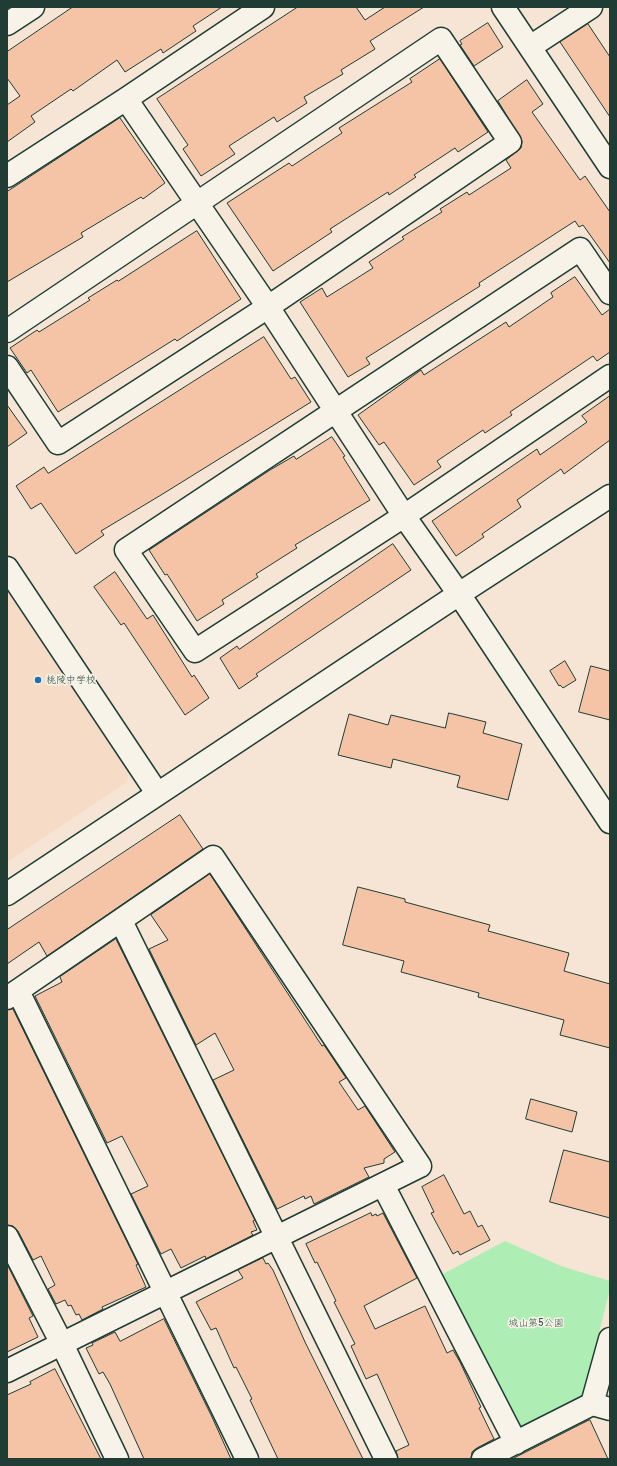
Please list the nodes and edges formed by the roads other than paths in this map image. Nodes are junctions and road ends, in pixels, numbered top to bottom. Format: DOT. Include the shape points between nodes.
graph roads {
  1 [pos="33,7"];
  2 [pos="263,7"];
  3 [pos="503,7"];
  4 [pos="591,7"];
  5 [pos="7,24"];
  6 [pos="530,47"];
  7 [pos="126,99"];
  8 [pos="610,167"];
  9 [pos="7,176"];
  10 [pos="197,203"];
  11 [pos="610,293"];
  12 [pos="268,307"];
  13 [pos="7,331"];
  14 [pos="7,367"];
  15 [pos="610,376"];
  16 [pos="335,410"];
  17 [pos="610,496"];
  18 [pos="404,516"];
  19 [pos="7,568"];
  20 [pos="459,594"];
  21 [pos="157,793"];
  22 [pos="610,822"];
  23 [pos="7,894"];
  24 [pos="121,921"];
  25 [pos="13,994"];
  26 [pos="383,1185"];
  27 [pos="7,1237"];
  28 [pos="276,1237"];
  29 [pos="166,1293"];
  30 [pos="610,1339"];
  31 [pos="62,1344"];
  32 [pos="7,1371"];
  33 [pos="601,1407"];
  34 [pos="516,1443"];
  35 [pos="117,1459"];
  36 [pos="247,1459"];
  37 [pos="386,1459"];
  38 [pos="483,1459"];
  1 -- 5 [label="street"];
  2 -- 7 [label="street"];
  3 -- 6 [label="street"];
  4 -- 6 [label="street"];
  6 -- 8 [label="street"];
  7 -- 9 [label="street"];
  7 -- 10 [label="street"];
  10 -- 12 [label="street"];
  10 -- 12 [label="street" via="441,39 510,142"];
  10 -- 13 [label="street"];
  11 -- 16 [label="street" via="580,249"];
  12 -- 14 [label="street" via="58,442"];
  12 -- 16 [label="street"];
  15 -- 18 [label="street"];
  16 -- 18 [label="street"];
  16 -- 18 [label="street" via="126,550 195,651"];
  17 -- 20 [label="street"];
  18 -- 20 [label="street"];
  19 -- 21 [label="street"];
  20 -- 21 [label="street"];
  20 -- 22 [label="street"];
  21 -- 23 [label="street"];
  24 -- 25 [label="street"];
  24 -- 26 [label="street" via="213,857 420,1166"];
  24 -- 28 [label="street"];
  25 -- 29 [label="street"];
  26 -- 28 [label="street"];
  26 -- 34 [label="street"];
  27 -- 31 [label="street"];
  28 -- 29 [label="street"];
  28 -- 37 [label="street"];
  29 -- 31 [label="street"];
  29 -- 36 [label="street"];
  30 -- 33 [label="street"];
  31 -- 32 [label="street"];
  31 -- 35 [label="street"];
  33 -- 34 [label="street"];
  34 -- 38 [label="street"];
}
